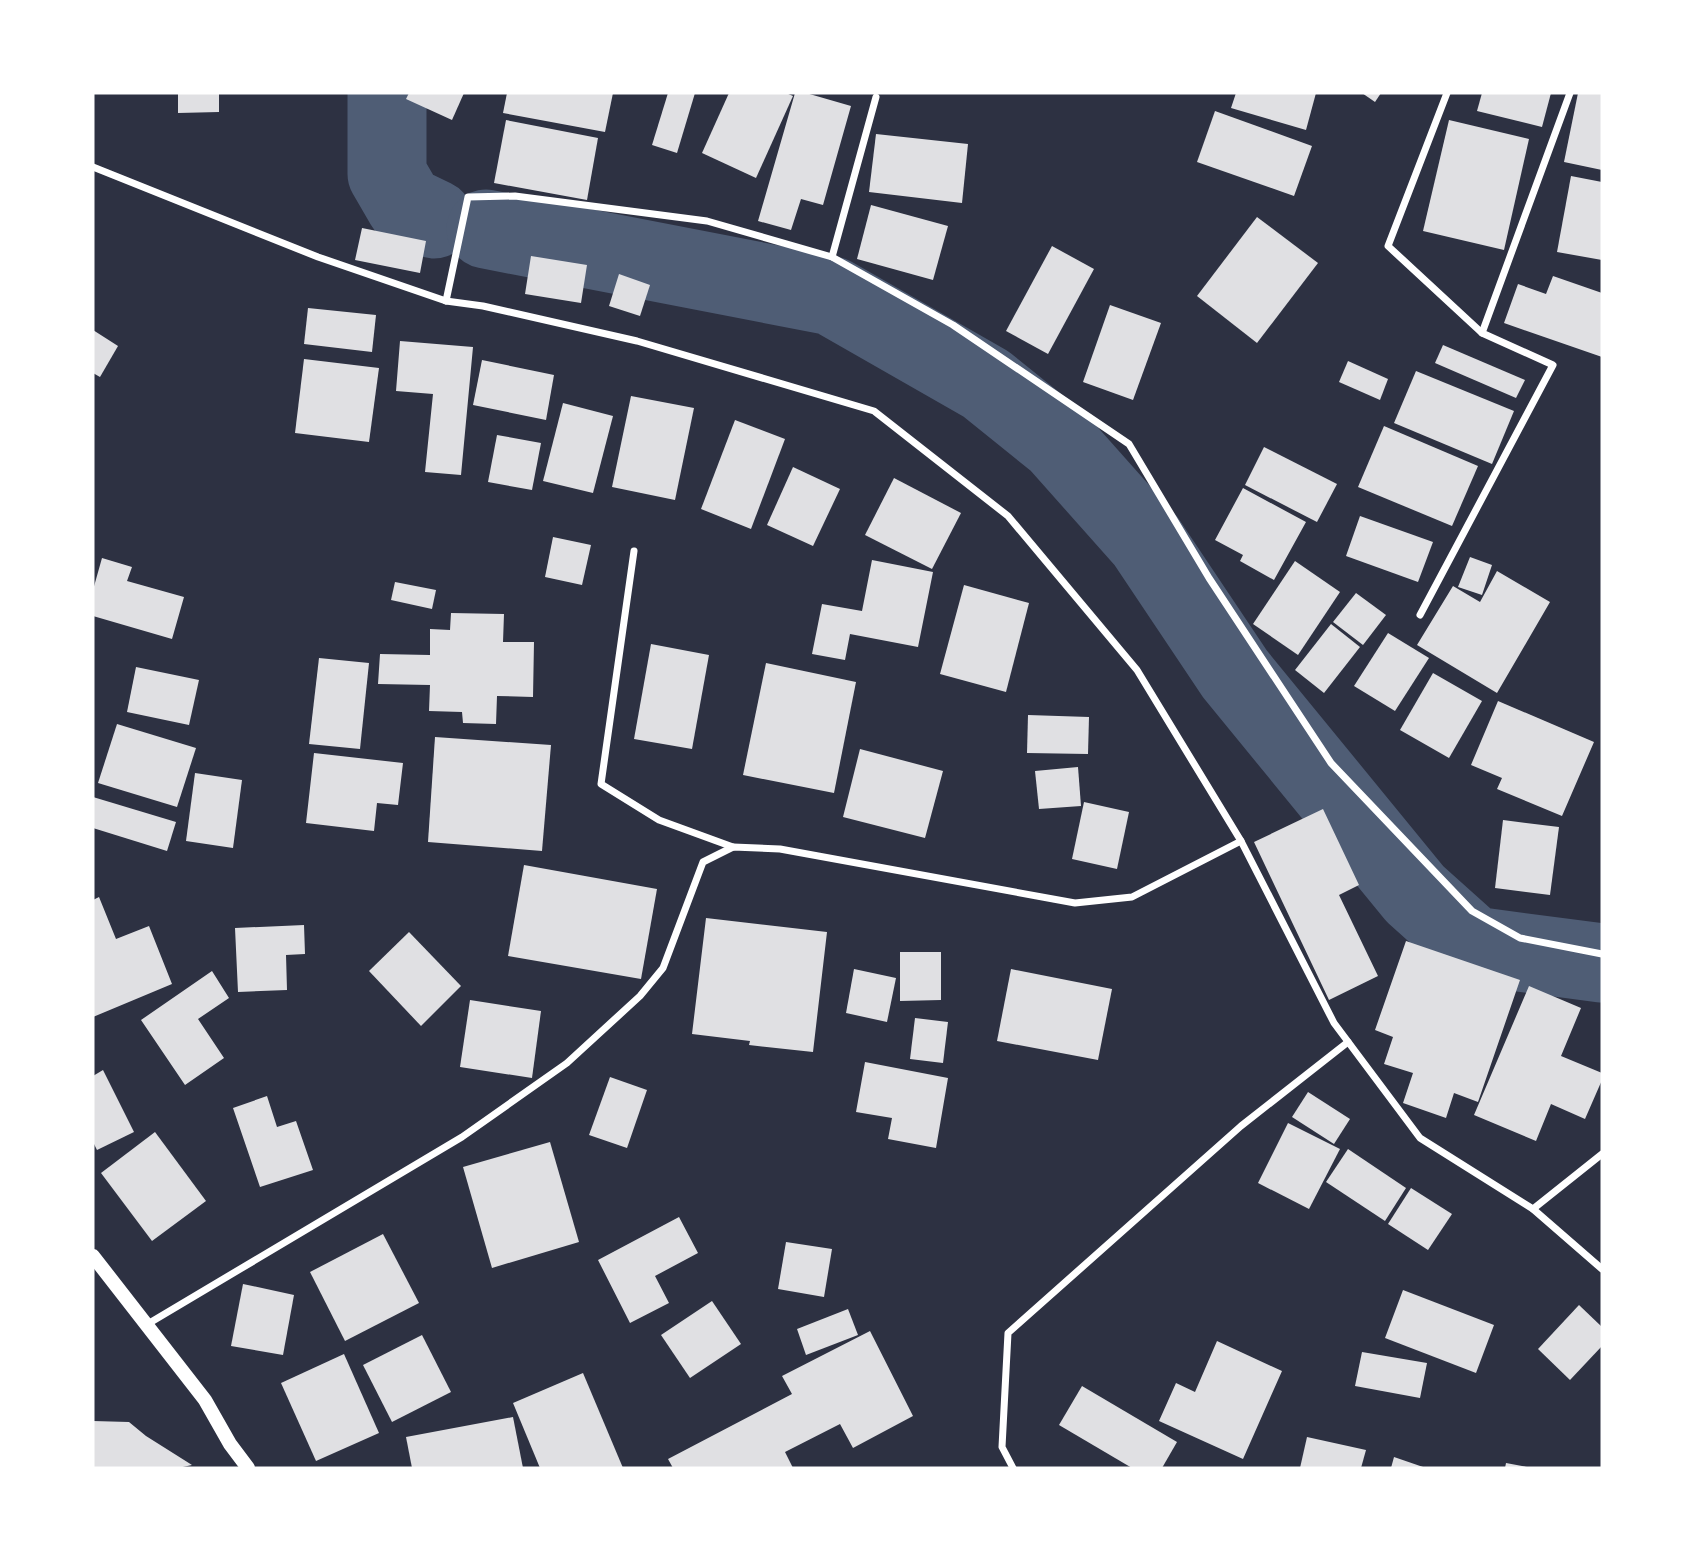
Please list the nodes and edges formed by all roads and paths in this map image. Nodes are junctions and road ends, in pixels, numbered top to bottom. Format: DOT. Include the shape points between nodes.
graph roads {
  1 [pos="1447,93"];
  2 [pos="1570,93"];
  3 [pos="876,97"];
  4 [pos="93,167"];
  5 [pos="832,257"];
  6 [pos="446,301"];
  7 [pos="1482,333"];
  8 [pos="634,551"];
  9 [pos="1420,615"];
  10 [pos="1241,841"];
  11 [pos="733,848"];
  12 [pos="1602,954"];
  13 [pos="1348,1042"];
  14 [pos="1602,1154"];
  15 [pos="1533,1209"];
  16 [pos="94,1260"];
  17 [pos="1602,1269"];
  18 [pos="145,1325"];
  19 [pos="248,1468"];
  20 [pos="1013,1468"];
  1 -- 7 [label="street" via="1388,246"];
  2 -- 7 [label="street"];
  3 -- 5 [label="street"];
  4 -- 6 [label="street" via="318,257"];
  5 -- 6 [label="street" via="707,221 515,196 468,197"];
  5 -- 12 [label="street" via="953,326 1129,444 1209,578 1331,762 1472,911 1520,938"];
  6 -- 10 [label="street" via="637,341 874,411 1008,516 1137,670"];
  7 -- 9 [label="street" via="1553,365"];
  8 -- 11 [label="street" via="601,784 659,820"];
  10 -- 11 [label="street" via="1132,897 1075,903 779,849"];
  10 -- 13 [label="street"];
  11 -- 18 [label="street" via="703,862 663,968 640,996 567,1063 462,1137"];
  13 -- 15 [label="street" via="1420,1138"];
  13 -- 20 [label="street" via="1241,1126 1008,1333 1002,1447"];
  14 -- 15 [label="street"];
  15 -- 17 [label="street"];
  16 -- 18 [label="main road"];
  18 -- 19 [label="main road" via="205,1400"];
}
